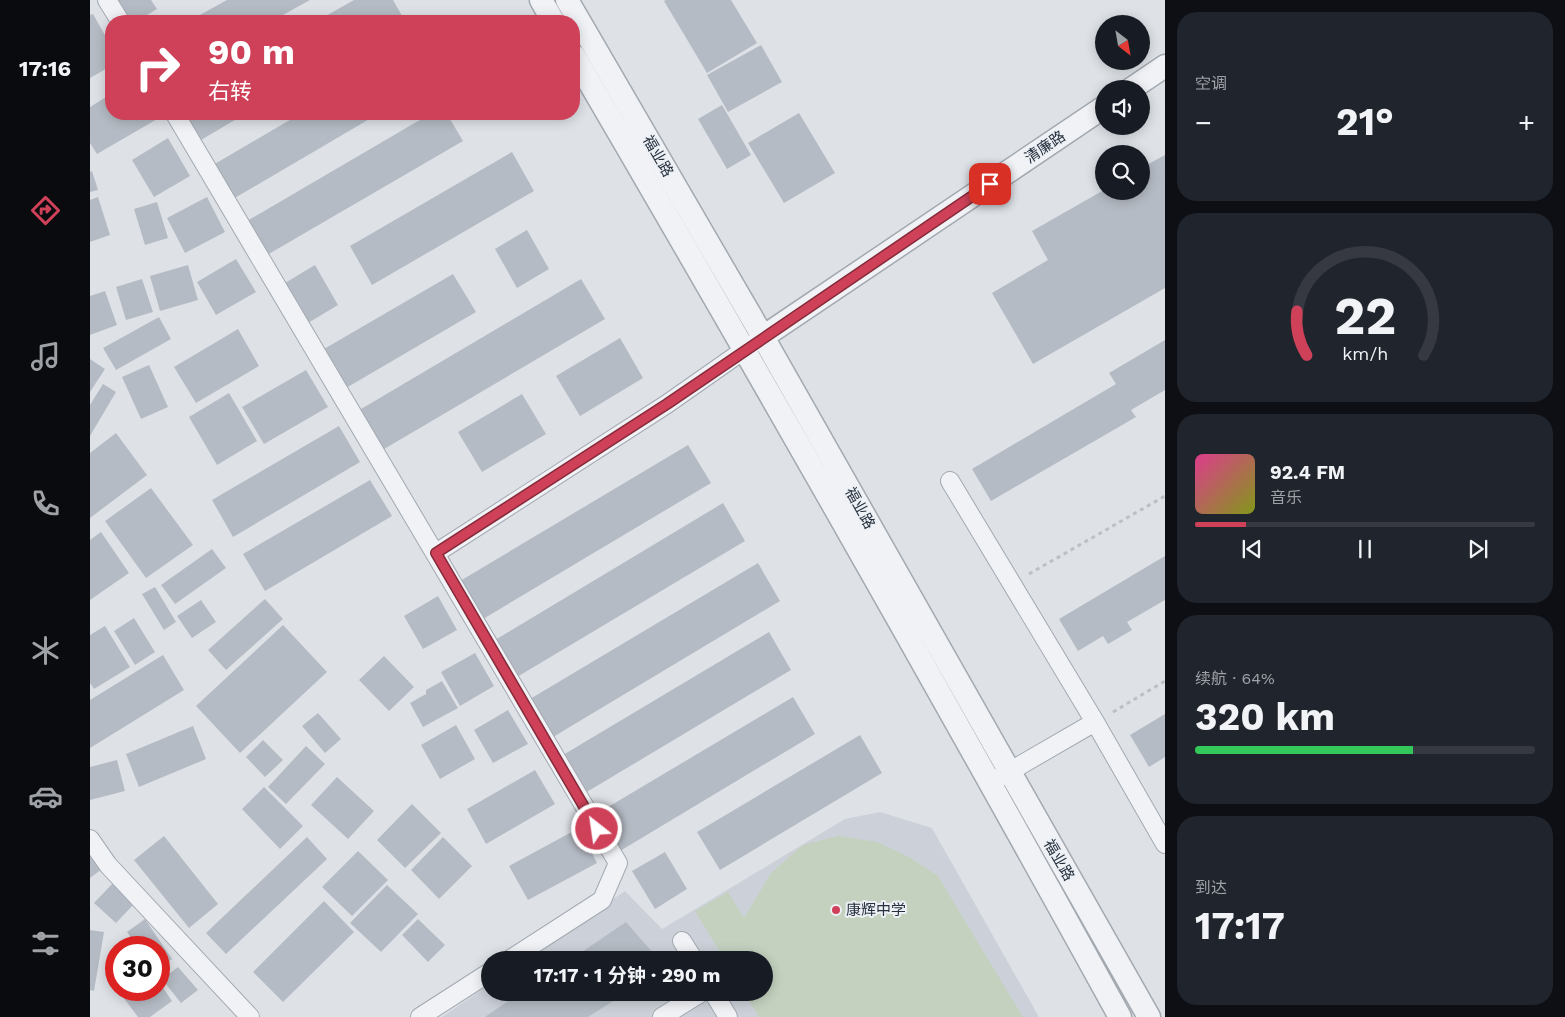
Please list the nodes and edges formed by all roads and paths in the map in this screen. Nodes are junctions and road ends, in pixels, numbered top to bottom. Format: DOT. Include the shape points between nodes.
graph roads {
  1 [pos="107,0"];
  2 [pos="541,0"];
  3 [pos="567,0"];
  4 [pos="116,15"];
  5 [pos="550,15"];
  6 [pos="575,15"];
  7 [pos="580,24"];
  8 [pos="580,66"];
  9 [pos="1165,66"];
  10 [pos="1144,80"];
  11 [pos="1095,113"];
  12 [pos="179,120"];
  13 [pos="754,343"];
  14 [pos="950,481"];
  15 [pos="1165,496"];
  16 [pos="436,553"];
  17 [pos="1011,584"];
  18 [pos="1165,681"];
  19 [pos="1095,722"];
  20 [pos="1000,777"];
  21 [pos="90,839"];
  22 [pos="1165,844"];
  23 [pos="682,941"];
  24 [pos="523,951"];
  25 [pos="688,951"];
  26 [pos="481,978"];
  27 [pos="688,1001"];
  28 [pos="718,1001"];
  29 [pos="250,1017"];
  30 [pos="420,1017"];
  31 [pos="662,1017"];
  32 [pos="728,1017"];
  33 [pos="1120,1017"];
  34 [pos="1149,1017"];
  1 -- 4 [label="street"];
  2 -- 5 [label="street"];
  3 -- 6 [label="street, 福业路"];
  7 -- 13 [label="street, 福业路"];
  8 -- 13 [label="street, 福业路"];
  9 -- 10 [label="street"];
  11 -- 13 [label="street, 清廉路"];
  12 -- 16 [label="street"];
  13 -- 16 [label="street" via="667,404"];
  13 -- 20 [label="street, 福业路"];
  14 -- 17 [label="street"];
  15 -- 17 [label="path"];
  16 -- 24 [label="street" via="618,863 602,900"];
  17 -- 19 [label="street"];
  18 -- 19 [label="path"];
  19 -- 20 [label="street"];
  19 -- 22 [label="street"];
  20 -- 33 [label="street, 福业路"];
  20 -- 34 [label="street, 福业路"];
  21 -- 29 [label="street" via="108,865"];
  23 -- 25 [label="street"];
  26 -- 30 [label="street"];
  27 -- 31 [label="street"];
  28 -- 32 [label="street"];
}
